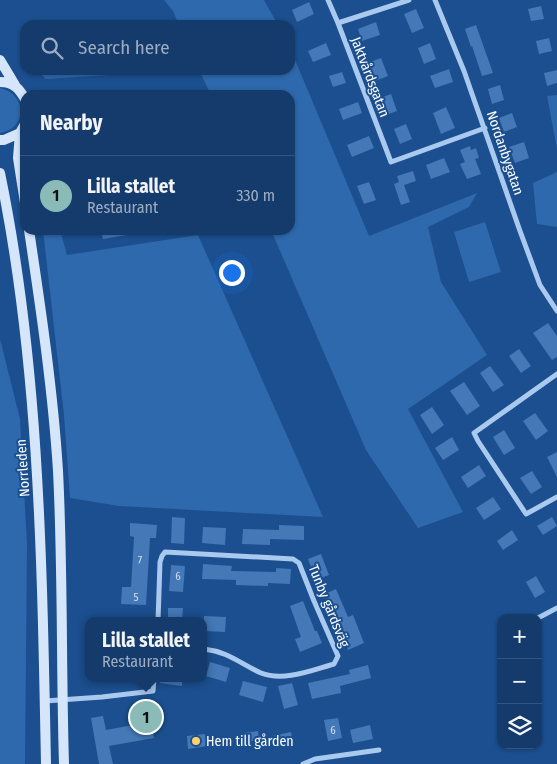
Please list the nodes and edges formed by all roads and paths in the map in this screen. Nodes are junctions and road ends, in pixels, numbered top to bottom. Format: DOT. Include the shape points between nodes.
graph roads {
  1 [pos="328,0"];
  2 [pos="409,0"];
  3 [pos="435,0"];
  4 [pos="338,23"];
  5 [pos="0,60"];
  6 [pos="0,82"];
  7 [pos="15,85"];
  8 [pos="20,90"];
  9 [pos="485,128"];
  10 [pos="20,130"];
  11 [pos="0,140"];
  12 [pos="20,144"];
  13 [pos="20,171"];
  14 [pos="0,173"];
  15 [pos="30,235"];
  16 [pos="557,310"];
  17 [pos="557,374"];
  18 [pos="557,497"];
  19 [pos="557,608"];
  20 [pos="542,616"];
  21 [pos="158,617"];
  22 [pos="207,649"];
  23 [pos="154,682"];
  24 [pos="63,699"];
  25 [pos="45,701"];
  26 [pos="378,750"];
  27 [pos="46,764"];
  28 [pos="64,764"];
  29 [pos="305,764"];
  1 -- 4 [label="street, Jaktvårdsgatan"];
  2 -- 4 [label="street"];
  3 -- 9 [label="street, Nordanbygatan"];
  4 -- 9 [label="street, Jaktvårdsgatan" via="391,162"];
  5 -- 7 [label="main road"];
  6 -- 7 [label="main road"];
  7 -- 8 [label="main road"];
  9 -- 16 [label="street, Nordanbygatan" via="540,285"];
  10 -- 11 [label="main road"];
  12 -- 13 [label="main road"];
  14 -- 25 [label="main road, Norrleden" via="14,250 32,397 40,520"];
  15 -- 24 [label="main road" via="58,472"];
  17 -- 18 [label="street" via="474,433 526,514"];
  19 -- 20 [label="street"];
  21 -- 22 [label="street, Tunby gårdsväg" via="160,562 165,552 292,559 300,563 338,656 334,664 281,676 262,673 224,653"];
  23 -- 24 [label="street" via="153,691"];
  24 -- 25 [label="street"];
  24 -- 28 [label="main road"];
  25 -- 27 [label="main road, Norrleden"];
  26 -- 29 [label="street"];
}
